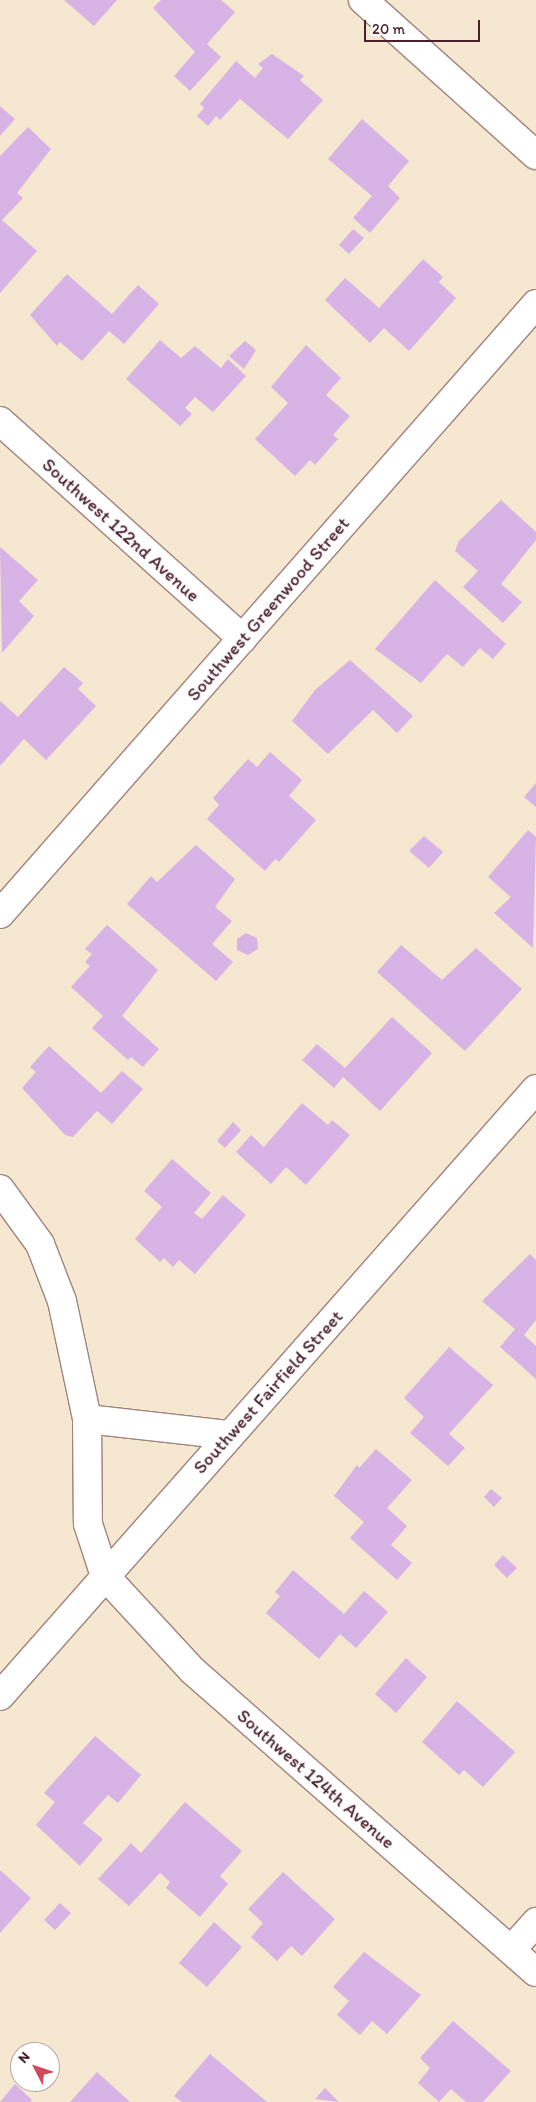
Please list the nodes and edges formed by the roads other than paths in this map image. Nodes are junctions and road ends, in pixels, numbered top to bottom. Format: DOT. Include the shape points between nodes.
graph roads {
  1 [pos="363,0"];
  2 [pos="536,155"];
  3 [pos="536,304"];
  4 [pos="0,421"];
  5 [pos="242,638"];
  6 [pos="0,914"];
  7 [pos="536,1089"];
  8 [pos="0,1189"];
  9 [pos="87,1419"];
  10 [pos="230,1435"];
  11 [pos="105,1576"];
  12 [pos="0,1696"];
  13 [pos="536,1922"];
  14 [pos="511,1950"];
  15 [pos="536,1972"];
  1 -- 2 [label="street"];
  3 -- 5 [label="street, Southwest Greenwood Street"];
  4 -- 5 [label="street, Southwest 122nd Avenue"];
  5 -- 6 [label="street, Southwest Greenwood Street"];
  7 -- 10 [label="street, Southwest Fairfield Street"];
  8 -- 9 [label="street" via="40,1244 62,1301"];
  9 -- 10 [label="street"];
  9 -- 11 [label="street" via="88,1524"];
  10 -- 11 [label="street, Southwest Fairfield Street"];
  11 -- 12 [label="street, Southwest Fairfield Street"];
  11 -- 14 [label="street, Southwest 124th Avenue" via="193,1671"];
  13 -- 14 [label="street"];
  14 -- 15 [label="street, Southwest 124th Avenue"];
}
